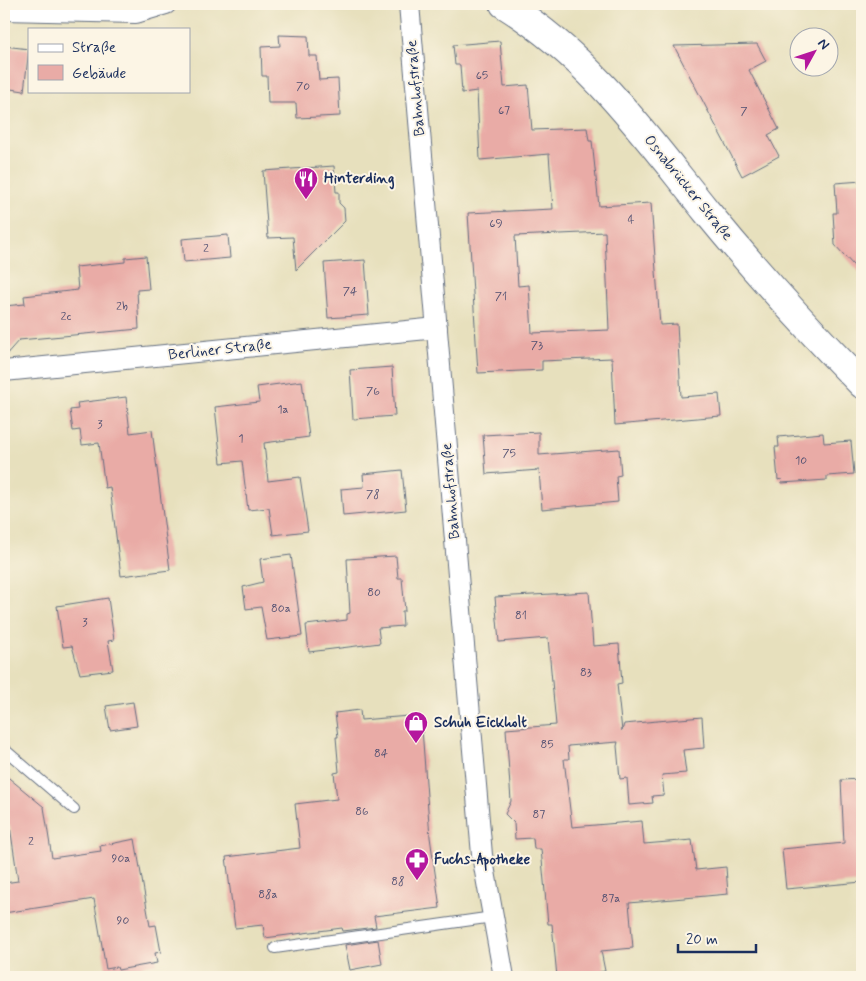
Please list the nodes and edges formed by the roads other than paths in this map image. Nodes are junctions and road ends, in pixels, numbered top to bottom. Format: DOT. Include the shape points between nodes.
graph roads {
  1 [pos="166,4"];
  2 [pos="409,4"];
  3 [pos="504,4"];
  4 [pos="4,10"];
  5 [pos="437,328"];
  6 [pos="4,372"];
  7 [pos="862,384"];
  8 [pos="4,749"];
  9 [pos="74,808"];
  10 [pos="493,917"];
  11 [pos="275,948"];
  12 [pos="504,977"];
  1 -- 4 [label="street" via="136,13"];
  2 -- 5 [label="street, Bahnhofstraße"];
  3 -- 7 [label="main road, Osnabrücker Straße" via="533,21 576,57 607,89 743,255"];
  5 -- 6 [label="street, Berliner Straße"];
  5 -- 10 [label="street, Bahnhofstraße" via="482,855"];
  8 -- 9 [label="lane"];
  10 -- 11 [label="lane"];
  10 -- 12 [label="street, Bahnhofstraße"];
}
